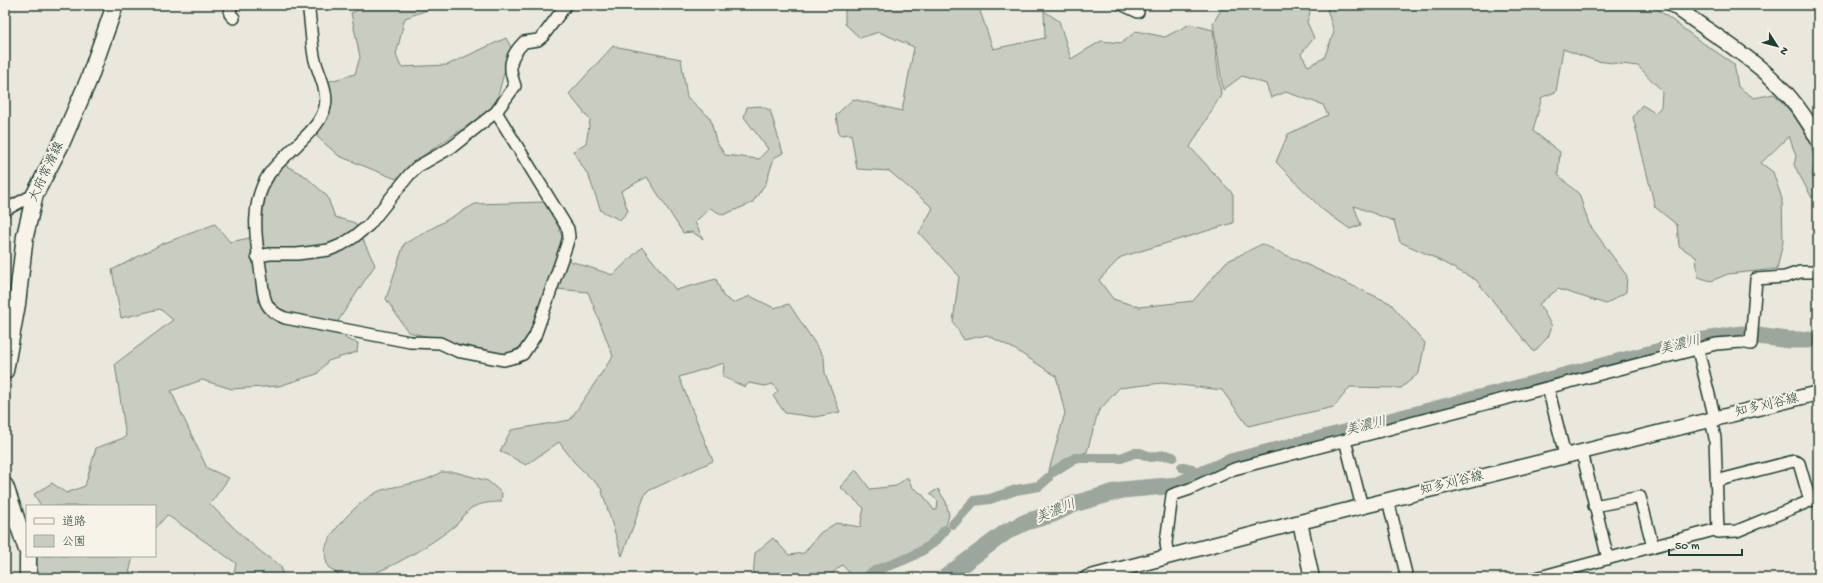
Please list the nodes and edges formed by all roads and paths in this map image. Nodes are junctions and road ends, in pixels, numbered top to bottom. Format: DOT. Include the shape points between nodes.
graph roads {
  1 [pos="115,5"];
  2 [pos="231,5"];
  3 [pos="308,5"];
  4 [pos="566,5"];
  5 [pos="1123,5"];
  6 [pos="1673,5"];
  7 [pos="1138,12"];
  8 [pos="234,18"];
  9 [pos="496,112"];
  10 [pos="1818,140"];
  11 [pos="35,194"];
  12 [pos="5,210"];
  13 [pos="257,256"];
  14 [pos="1818,272"];
  15 [pos="1698,350"];
  16 [pos="5,371"];
  17 [pos="1548,388"];
  18 [pos="1818,393"];
  19 [pos="1713,419"];
  20 [pos="1345,440"];
  21 [pos="1582,452"];
  22 [pos="1565,455"];
  23 [pos="1716,481"];
  24 [pos="5,486"];
  25 [pos="1388,500"];
  26 [pos="1362,506"];
  27 [pos="1594,506"];
  28 [pos="1818,506"];
  29 [pos="1794,508"];
  30 [pos="14,509"];
  31 [pos="5,522"];
  32 [pos="1300,522"];
  33 [pos="1718,528"];
  34 [pos="1653,546"];
  35 [pos="26,547"];
  36 [pos="28,557"];
  37 [pos="1168,557"];
  38 [pos="1608,559"];
  39 [pos="28,578"];
  40 [pos="1087,578"];
  41 [pos="1312,578"];
  42 [pos="1407,578"];
  43 [pos="1536,578"];
  1 -- 11 [label="main road, 大府常滑線" via="89,79 64,137"];
  2 -- 8 [label="street" via="230,14"];
  3 -- 13 [label="street" via="314,57 326,104 319,121 270,173 262,186 255,221"];
  4 -- 9 [label="street" via="543,36 538,40 524,42 514,54 510,61 510,72 515,86"];
  5 -- 7 [label="street"];
  6 -- 10 [label="street" via="1772,77 1804,115"];
  9 -- 13 [label="street" via="452,147 417,167 369,224 341,245 329,250"];
  9 -- 13 [label="street" via="565,224 569,237 535,336 523,354 504,360 457,351 440,343 410,342 285,318 270,310 264,302"];
  11 -- 12 [label="street"];
  11 -- 16 [label="main road, 大府常滑線" via="24,236 18,304"];
  14 -- 15 [label="street" via="1800,272 1785,277 1756,279 1750,344 1727,343"];
  15 -- 17 [label="street"];
  15 -- 19 [label="street"];
  17 -- 20 [label="street"];
  17 -- 22 [label="street"];
  18 -- 19 [label="street, 知多刈谷線"];
  19 -- 21 [label="street, 知多刈谷線"];
  19 -- 23 [label="street"];
  20 -- 26 [label="street"];
  20 -- 37 [label="street" via="1234,469 1172,495 1166,543"];
  21 -- 22 [label="street, 知多刈谷線"];
  21 -- 27 [label="street"];
  22 -- 25 [label="street, 知多刈谷線"];
  23 -- 29 [label="street" via="1794,461 1799,463 1810,501"];
  23 -- 33 [label="street"];
  24 -- 30 [label="main road"];
  25 -- 26 [label="street, 知多刈谷線"];
  25 -- 42 [label="street"];
  26 -- 32 [label="street, 知多刈谷線"];
  27 -- 34 [label="street" via="1640,497"];
  27 -- 38 [label="street"];
  28 -- 29 [label="street" via="1796,511"];
  29 -- 33 [label="street" via="1737,531 1718,532"];
  30 -- 31 [label="street"];
  30 -- 35 [label="main road"];
  32 -- 37 [label="street, 知多刈谷線"];
  32 -- 41 [label="street"];
  33 -- 34 [label="street"];
  34 -- 38 [label="street"];
  36 -- 39 [label="main road"];
  37 -- 40 [label="street, 知多刈谷線"];
  38 -- 43 [label="street"];
}
